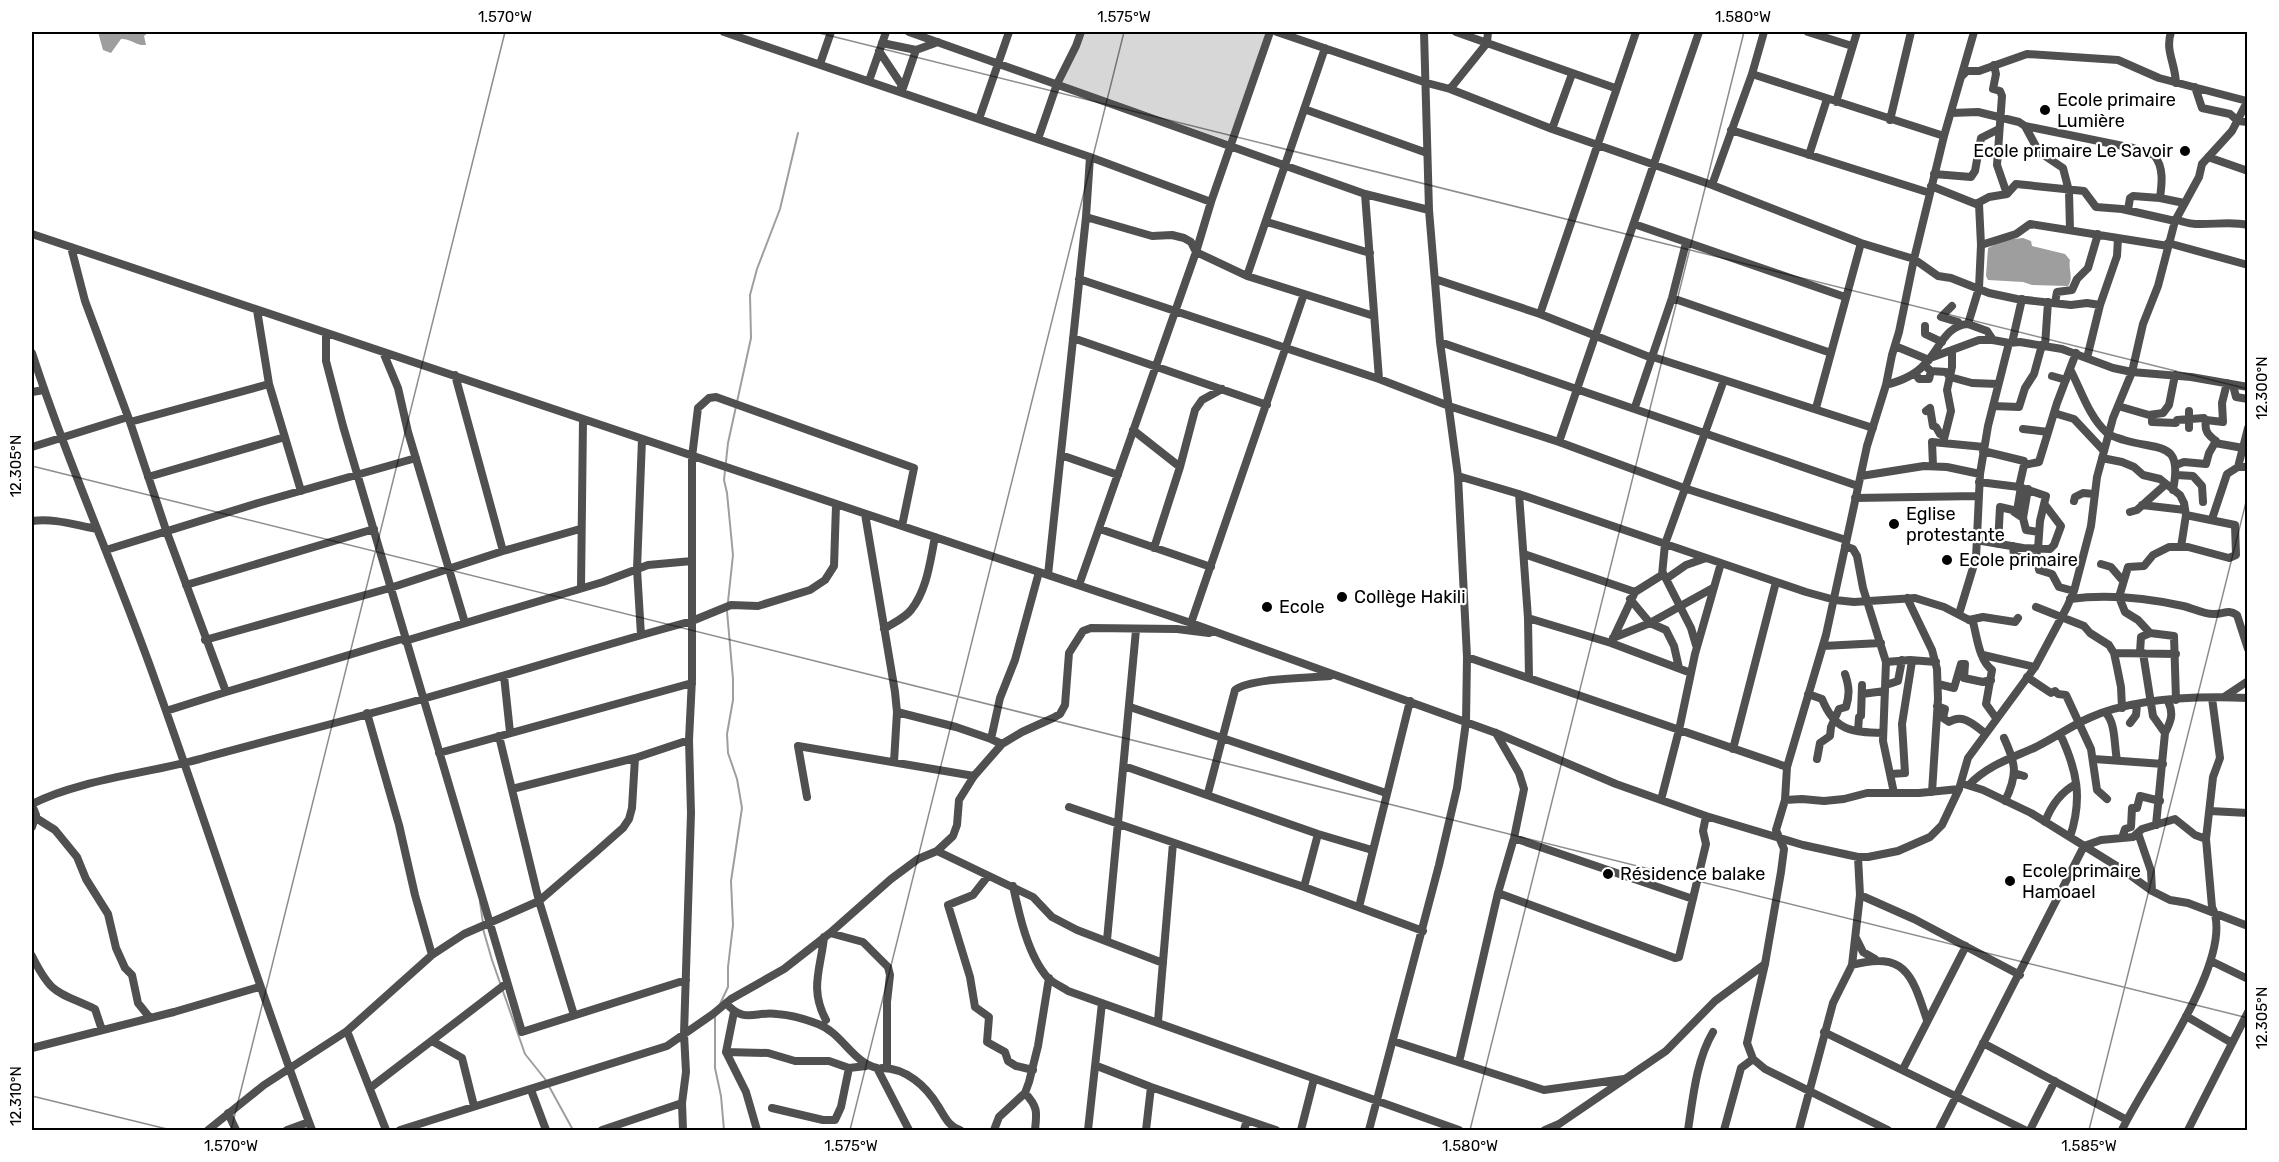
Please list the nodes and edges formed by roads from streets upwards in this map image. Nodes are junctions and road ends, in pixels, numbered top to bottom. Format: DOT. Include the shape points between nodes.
graph roads {
  1 [pos="724,32"];
  2 [pos="831,32"];
  3 [pos="886,32"];
  4 [pos="909,32"];
  5 [pos="1010,32"];
  6 [pos="1081,32"];
  7 [pos="1270,32"];
  8 [pos="1277,32"];
  9 [pos="1424,32"];
  10 [pos="1456,32"];
  11 [pos="1488,32"];
  12 [pos="1636,32"];
  13 [pos="1700,32"];
  14 [pos="1764,32"];
  15 [pos="1808,32"];
  16 [pos="1857,32"];
  17 [pos="1911,32"];
  18 [pos="1974,32"];
  19 [pos="2171,32"];
  20 [pos="938,42"];
  21 [pos="1487,43"];
  22 [pos="1852,46"];
  23 [pos="881,47"];
  24 [pos="1325,48"];
  25 [pos="916,50"];
  26 [pos="820,64"];
  27 [pos="998,64"];
  28 [pos="1994,65"];
  29 [pos="1572,74"];
  30 [pos="1752,74"];
  31 [pos="1962,76"];
  32 [pos="869,81"];
  33 [pos="1427,83"];
  34 [pos="2176,83"];
  35 [pos="1057,84"];
  36 [pos="2195,87"];
  37 [pos="1616,88"];
  38 [pos="1450,89"];
  39 [pos="901,92"];
  40 [pos="1827,99"];
  41 [pos="2247,101"];
  42 [pos="1836,102"];
  43 [pos="1304,109"];
  44 [pos="1951,113"];
  45 [pos="2000,118"];
  46 [pos="979,119"];
  47 [pos="1890,120"];
  48 [pos="2238,122"];
  49 [pos="2247,122"];
  50 [pos="2025,126"];
  51 [pos="1552,129"];
  52 [pos="1999,129"];
  53 [pos="1731,130"];
  54 [pos="1944,136"];
  55 [pos="1038,139"];
  56 [pos="1598,143"];
  57 [pos="1232,146"];
  58 [pos="1427,153"];
  59 [pos="1809,155"];
  60 [pos="1090,157"];
  61 [pos="2208,157"];
  62 [pos="1653,164"];
  63 [pos="1286,166"];
  64 [pos="2247,171"];
  65 [pos="1934,174"];
  66 [pos="1712,185"];
  67 [pos="1930,190"];
  68 [pos="2069,191"];
  69 [pos="1365,194"];
  70 [pos="2007,194"];
  71 [pos="2160,198"];
  72 [pos="1211,202"];
  73 [pos="2184,203"];
  74 [pos="1979,204"];
  75 [pos="1430,210"];
  76 [pos="2128,210"];
  77 [pos="1086,217"];
  78 [pos="2176,220"];
  79 [pos="1267,222"];
  80 [pos="1634,224"];
  81 [pos="2247,225"];
  82 [pos="2070,230"];
  83 [pos="32,234"];
  84 [pos="2098,234"];
  85 [pos="2118,238"];
  86 [pos="1686,243"];
  87 [pos="1861,243"];
  88 [pos="2168,244"];
  89 [pos="1981,245"];
  90 [pos="70,247"];
  91 [pos="1196,252"];
  92 [pos="1370,253"];
  93 [pos="1914,259"];
  94 [pos="2247,265"];
  95 [pos="1247,276"];
  96 [pos="1079,279"];
  97 [pos="1435,279"];
  98 [pos="1979,288"];
  99 [pos="1304,294"];
  100 [pos="1845,297"];
  101 [pos="1672,298"];
  102 [pos="2022,299"];
  103 [pos="2051,302"];
  104 [pos="2100,305"];
  105 [pos="1952,306"];
  106 [pos="257,310"];
  107 [pos="1174,310"];
  108 [pos="1540,314"];
  109 [pos="1374,316"];
  110 [pos="1964,325"];
  111 [pos="1925,326"];
  112 [pos="326,333"];
  113 [pos="1596,336"];
  114 [pos="1073,338"];
  115 [pos="1993,340"];
  116 [pos="1440,342"];
  117 [pos="1942,342"];
  118 [pos="2011,343"];
  119 [pos="1895,346"];
  120 [pos="2044,346"];
  121 [pos="1287,348"];
  122 [pos="1952,350"];
  123 [pos="383,352"];
  124 [pos="32,353"];
  125 [pos="1830,353"];
  126 [pos="2076,353"];
  127 [pos="1652,358"];
  128 [pos="2087,358"];
  129 [pos="1929,361"];
  130 [pos="1155,365"];
  131 [pos="2070,369"];
  132 [pos="1931,371"];
  133 [pos="2132,372"];
  134 [pos="1915,373"];
  135 [pos="455,375"];
  136 [pos="2175,375"];
  137 [pos="2052,376"];
  138 [pos="1950,377"];
  139 [pos="1379,379"];
  140 [pos="1724,380"];
  141 [pos="2066,380"];
  142 [pos="269,384"];
  143 [pos="1998,384"];
  144 [pos="2230,384"];
  145 [pos="1886,385"];
  146 [pos="2247,387"];
  147 [pos="1222,388"];
  148 [pos="1576,389"];
  149 [pos="44,390"];
  150 [pos="32,392"];
  151 [pos="2247,399"];
  152 [pos="1267,405"];
  153 [pos="1993,405"];
  154 [pos="1449,406"];
  155 [pos="2118,406"];
  156 [pos="1635,407"];
  157 [pos="1816,408"];
  158 [pos="1926,411"];
  159 [pos="2054,413"];
  160 [pos="2152,415"];
  161 [pos="129,419"];
  162 [pos="583,419"];
  163 [pos="2206,420"];
  164 [pos="1873,428"];
  165 [pos="2247,428"];
  166 [pos="2023,429"];
  167 [pos="1134,430"];
  168 [pos="1705,432"];
  169 [pos="2048,432"];
  170 [pos="2109,435"];
  171 [pos="285,437"];
  172 [pos="61,438"];
  173 [pos="642,439"];
  174 [pos="1944,440"];
  175 [pos="1559,442"];
  176 [pos="2215,443"];
  177 [pos="32,447"];
  178 [pos="2242,448"];
  179 [pos="1984,449"];
  180 [pos="1061,455"];
  181 [pos="2103,455"];
  182 [pos="692,457"];
  183 [pos="416,458"];
  184 [pos="2025,465"];
  185 [pos="2176,465"];
  186 [pos="1933,466"];
  187 [pos="2247,466"];
  188 [pos="1180,467"];
  189 [pos="2238,467"];
  190 [pos="358,475"];
  191 [pos="1118,475"];
  192 [pos="2176,475"];
  193 [pos="1458,476"];
  194 [pos="1861,476"];
  195 [pos="147,477"];
  196 [pos="1979,478"];
  197 [pos="2166,484"];
  198 [pos="1858,486"];
  199 [pos="1684,488"];
  200 [pos="2023,488"];
  201 [pos="301,490"];
  202 [pos="2173,490"];
  203 [pos="1519,494"];
  204 [pos="2094,494"];
  205 [pos="1978,496"];
  206 [pos="1855,498"];
  207 [pos="2074,501"];
  208 [pos="2203,502"];
  209 [pos="836,505"];
  210 [pos="2045,505"];
  211 [pos="2142,505"];
  212 [pos="2014,512"];
  213 [pos="2130,512"];
  214 [pos="2186,512"];
  215 [pos="865,514"];
  216 [pos="2023,518"];
  217 [pos="2212,519"];
  218 [pos="32,521"];
  219 [pos="902,526"];
  220 [pos="97,529"];
  221 [pos="580,529"];
  222 [pos="1100,529"];
  223 [pos="166,530"];
  224 [pos="374,530"];
  225 [pos="2039,532"];
  226 [pos="935,537"];
  227 [pos="1976,540"];
  228 [pos="1845,543"];
  229 [pos="1665,544"];
  230 [pos="1998,544"];
  231 [pos="2013,546"];
  232 [pos="2181,547"];
  233 [pos="1154,548"];
  234 [pos="2037,549"];
  235 [pos="106,550"];
  236 [pos="503,551"];
  237 [pos="1524,554"];
  238 [pos="1706,558"];
  239 [pos="692,561"];
  240 [pos="1720,563"];
  241 [pos="2019,563"];
  242 [pos="2101,564"];
  243 [pos="1211,567"];
  244 [pos="449,568"];
  245 [pos="638,569"];
  246 [pos="1039,572"];
  247 [pos="1048,575"];
  248 [pos="1664,576"];
  249 [pos="2124,581"];
  250 [pos="1776,582"];
  251 [pos="186,585"];
  252 [pos="1079,585"];
  253 [pos="390,588"];
  254 [pos="582,588"];
  255 [pos="1713,588"];
  256 [pos="1632,595"];
  257 [pos="2072,595"];
  258 [pos="2119,597"];
  259 [pos="1907,598"];
  260 [pos="1835,600"];
  261 [pos="1866,601"];
  262 [pos="1680,607"];
  263 [pos="2036,607"];
  264 [pos="1959,614"];
  265 [pos="1528,618"];
  266 [pos="2018,618"];
  267 [pos="2060,618"];
  268 [pos="1969,620"];
  269 [pos="692,621"];
  270 [pos="465,623"];
  271 [pos="1191,623"];
  272 [pos="1650,623"];
  273 [pos="884,629"];
  274 [pos="1137,630"];
  275 [pos="2150,633"];
  276 [pos="641,635"];
  277 [pos="1222,635"];
  278 [pos="405,639"];
  279 [pos="205,640"];
  280 [pos="1612,641"];
  281 [pos="1881,643"];
  282 [pos="1823,646"];
  283 [pos="1697,647"];
  284 [pos="2247,649"];
  285 [pos="2114,653"];
  286 [pos="2142,653"];
  287 [pos="2176,654"];
  288 [pos="1983,655"];
  289 [pos="1467,657"];
  290 [pos="1902,660"];
  291 [pos="1912,660"];
  292 [pos="1886,662"];
  293 [pos="1936,662"];
  294 [pos="2035,667"];
  295 [pos="1679,668"];
  296 [pos="1691,673"];
  297 [pos="1845,674"];
  298 [pos="504,676"];
  299 [pos="1335,676"];
  300 [pos="2027,677"];
  301 [pos="1529,678"];
  302 [pos="1990,680"];
  303 [pos="2247,681"];
  304 [pos="692,683"];
  305 [pos="1938,684"];
  306 [pos="1862,685"];
  307 [pos="1886,688"];
  308 [pos="226,692"];
  309 [pos="1808,694"];
  310 [pos="1862,694"];
  311 [pos="2223,697"];
  312 [pos="2212,698"];
  313 [pos="2247,698"];
  314 [pos="423,699"];
  315 [pos="1410,701"];
  316 [pos="2172,701"];
  317 [pos="2150,704"];
  318 [pos="2137,705"];
  319 [pos="1937,706"];
  320 [pos="1130,707"];
  321 [pos="2122,708"];
  322 [pos="166,711"];
  323 [pos="897,712"];
  324 [pos="2105,712"];
  325 [pos="367,713"];
  326 [pos="1996,718"];
  327 [pos="1466,722"];
  328 [pos="1835,722"];
  329 [pos="2079,723"];
  330 [pos="2130,723"];
  331 [pos="1679,730"];
  332 [pos="1858,731"];
  333 [pos="510,732"];
  334 [pos="1496,733"];
  335 [pos="1883,733"];
  336 [pos="1985,733"];
  337 [pos="2165,733"];
  338 [pos="2061,734"];
  339 [pos="498,736"];
  340 [pos="1223,738"];
  341 [pos="2004,738"];
  342 [pos="992,739"];
  343 [pos="689,740"];
  344 [pos="1002,744"];
  345 [pos="1733,749"];
  346 [pos="439,753"];
  347 [pos="2013,757"];
  348 [pos="635,758"];
  349 [pos="1817,759"];
  350 [pos="2094,759"];
  351 [pos="2117,760"];
  352 [pos="894,762"];
  353 [pos="184,764"];
  354 [pos="2163,764"];
  355 [pos="1124,766"];
  356 [pos="1786,767"];
  357 [pos="2014,773"];
  358 [pos="1891,774"];
  359 [pos="974,776"];
  360 [pos="2024,776"];
  361 [pos="2076,784"];
  362 [pos="1963,786"];
  363 [pos="512,789"];
  364 [pos="1932,792"];
  365 [pos="1386,793"];
  366 [pos="1894,793"];
  367 [pos="1208,794"];
  368 [pos="807,797"];
  369 [pos="1661,800"];
  370 [pos="1785,800"];
  371 [pos="2107,800"];
  372 [pos="2005,801"];
  373 [pos="2160,801"];
  374 [pos="32,804"];
  375 [pos="1069,807"];
  376 [pos="2210,811"];
  377 [pos="2247,813"];
  378 [pos="1706,816"];
  379 [pos="36,818"];
  380 [pos="2045,822"];
  381 [pos="1119,825"];
  382 [pos="2156,825"];
  383 [pos="32,827"];
  384 [pos="2138,832"];
  385 [pos="1318,834"];
  386 [pos="2070,837"];
  387 [pos="1514,838"];
  388 [pos="2122,838"];
  389 [pos="1779,839"];
  390 [pos="2206,839"];
  391 [pos="1173,843"];
  392 [pos="2084,846"];
  393 [pos="1372,850"];
  394 [pos="937,851"];
  395 [pos="1858,856"];
  396 [pos="988,876"];
  397 [pos="1013,886"];
  398 [pos="1304,887"];
  399 [pos="2152,891"];
  400 [pos="1498,893"];
  401 [pos="1860,895"];
  402 [pos="1693,898"];
  403 [pos="539,901"];
  404 [pos="1359,907"];
  405 [pos="2217,916"];
  406 [pos="490,922"];
  407 [pos="2247,926"];
  408 [pos="1423,931"];
  409 [pos="827,935"];
  410 [pos="1855,935"];
  411 [pos="1107,940"];
  412 [pos="1966,946"];
  413 [pos="432,955"];
  414 [pos="32,956"];
  415 [pos="1877,960"];
  416 [pos="2211,962"];
  417 [pos="1163,963"];
  418 [pos="1765,964"];
  419 [pos="1852,964"];
  420 [pos="2019,975"];
  421 [pos="1048,978"];
  422 [pos="2247,979"];
  423 [pos="686,980"];
  424 [pos="507,983"];
  425 [pos="259,987"];
  426 [pos="726,1003"];
  427 [pos="1102,1003"];
  428 [pos="734,1012"];
  429 [pos="2247,1012"];
  430 [pos="574,1015"];
  431 [pos="2186,1016"];
  432 [pos="150,1018"];
  433 [pos="826,1020"];
  434 [pos="1927,1020"];
  435 [pos="1158,1022"];
  436 [pos="102,1030"];
  437 [pos="347,1031"];
  438 [pos="1713,1032"];
  439 [pos="1824,1032"];
  440 [pos="684,1034"];
  441 [pos="432,1041"];
  442 [pos="1393,1041"];
  443 [pos="1983,1043"];
  444 [pos="2232,1043"];
  445 [pos="32,1048"];
  446 [pos="726,1052"];
  447 [pos="1753,1059"];
  448 [pos="1460,1062"];
  449 [pos="866,1066"];
  450 [pos="1097,1066"];
  451 [pos="849,1068"];
  452 [pos="877,1068"];
  453 [pos="887,1068"];
  454 [pos="1903,1069"];
  455 [pos="289,1070"];
  456 [pos="1033,1070"];
  457 [pos="1314,1079"];
  458 [pos="1625,1079"];
  459 [pos="2055,1081"];
  460 [pos="1151,1087"];
  461 [pos="370,1088"];
  462 [pos="531,1090"];
  463 [pos="1809,1092"];
  464 [pos="1025,1093"];
  465 [pos="1957,1096"];
  466 [pos="1376,1102"];
  467 [pos="682,1103"];
  468 [pos="474,1106"];
  469 [pos="772,1108"];
  470 [pos="228,1113"];
  471 [pos="2127,1119"];
  472 [pos="1247,1120"];
  473 [pos="309,1122"];
  474 [pos="1438,1127"];
  475 [pos="208,1131"];
  476 [pos="236,1131"];
  477 [pos="286,1131"];
  478 [pos="312,1131"];
  479 [pos="386,1131"];
  480 [pos="400,1131"];
  481 [pos="546,1131"];
  482 [pos="602,1131"];
  483 [pos="683,1131"];
  484 [pos="757,1131"];
  485 [pos="909,1131"];
  486 [pos="960,1131"];
  487 [pos="994,1131"];
  488 [pos="1035,1131"];
  489 [pos="1088,1131"];
  490 [pos="1146,1131"];
  491 [pos="1244,1131"];
  492 [pos="1276,1131"];
  493 [pos="1301,1131"];
  494 [pos="1369,1131"];
  495 [pos="1459,1131"];
  496 [pos="1545,1131"];
  497 [pos="1688,1131"];
  498 [pos="1724,1131"];
  499 [pos="1799,1131"];
  500 [pos="1888,1131"];
  501 [pos="1939,1131"];
  502 [pos="2025,1131"];
  503 [pos="2030,1131"];
  504 [pos="2122,1131"];
  505 [pos="2188,1131"];
  1 -- 26 [label="street"];
  2 -- 26 [label="street"];
  3 -- 23 [label="street"];
  4 -- 20 [label="street"];
  5 -- 27 [label="street"];
  6 -- 35 [label="street"];
  7 -- 57 [label="street"];
  8 -- 24 [label="street"];
  9 -- 33 [label="street"];
  10 -- 21 [label="street"];
  11 -- 21 [label="street"];
  12 -- 37 [label="street"];
  13 -- 62 [label="street"];
  14 -- 30 [label="street"];
  15 -- 22 [label="street"];
  16 -- 22 [label="street"];
  17 -- 47 [label="street"];
  18 -- 31 [label="street"];
  19 -- 34 [label="street" via="2168,51 2174,62"];
  20 -- 25 [label="street"];
  20 -- 27 [label="street"];
  21 -- 29 [label="street"];
  21 -- 38 [label="street"];
  22 -- 42 [label="street"];
  23 -- 25 [label="street"];
  23 -- 32 [label="street"];
  23 -- 39 [label="street" via="901,84"];
  24 -- 33 [label="street"];
  24 -- 43 [label="street"];
  25 -- 39 [label="street"];
  26 -- 32 [label="street"];
  27 -- 35 [label="street"];
  27 -- 46 [label="street"];
  28 -- 31 [label="street" via="1967,71"];
  28 -- 34 [label="street" via="2027,54 2118,60"];
  28 -- 45 [label="street" via="1994,89 2002,96"];
  29 -- 37 [label="street"];
  29 -- 51 [label="street"];
  30 -- 40 [label="street"];
  30 -- 53 [label="street"];
  31 -- 44 [label="street"];
  32 -- 39 [label="street"];
  33 -- 38 [label="street"];
  33 -- 58 [label="street"];
  34 -- 36 [label="street"];
  35 -- 55 [label="street"];
  35 -- 57 [label="street"];
  36 -- 41 [label="street"];
  36 -- 48 [label="street" via="2202,108 2230,114"];
  37 -- 56 [label="street"];
  38 -- 51 [label="street"];
  39 -- 46 [label="street"];
  40 -- 42 [label="street"];
  40 -- 59 [label="street"];
  41 -- 48 [label="street"];
  42 -- 47 [label="street"];
  43 -- 58 [label="street"];
  43 -- 63 [label="street"];
  44 -- 45 [label="street" via="1978,111"];
  44 -- 54 [label="street"];
  45 -- 50 [label="street"];
  45 -- 52 [label="street"];
  46 -- 55 [label="street"];
  47 -- 54 [label="street"];
  48 -- 49 [label="street"];
  48 -- 61 [label="street"];
  50 -- 68 [label="street" via="2039,152 2063,168"];
  50 -- 71 [label="street" via="2154,155 2163,178"];
  51 -- 56 [label="street"];
  52 -- 65 [label="street" via="1981,138 1971,177"];
  52 -- 70 [label="street" via="1997,165"];
  53 -- 59 [label="street"];
  53 -- 66 [label="street"];
  54 -- 65 [label="street"];
  55 -- 60 [label="street"];
  56 -- 62 [label="street"];
  56 -- 108 [label="street"];
  57 -- 63 [label="street"];
  57 -- 72 [label="street"];
  58 -- 75 [label="street"];
  59 -- 67 [label="street"];
  60 -- 72 [label="street"];
  60 -- 77 [label="street"];
  61 -- 64 [label="street"];
  61 -- 73 [label="street"];
  62 -- 66 [label="street"];
  62 -- 80 [label="street"];
  63 -- 69 [label="street"];
  63 -- 79 [label="street"];
  65 -- 67 [label="street"];
  66 -- 87 [label="street"];
  67 -- 74 [label="street"];
  67 -- 93 [label="street"];
  68 -- 70 [label="street" via="2017,184"];
  68 -- 76 [label="street" via="2086,192 2096,207"];
  68 -- 82 [label="street"];
  69 -- 75 [label="street"];
  69 -- 92 [label="street"];
  70 -- 74 [label="street" via="1989,197"];
  71 -- 73 [label="street"];
  71 -- 76 [label="street" via="2133,196"];
  72 -- 91 [label="street"];
  73 -- 78 [label="street"];
  74 -- 89 [label="street"];
  75 -- 97 [label="street"];
  76 -- 78 [label="street"];
  77 -- 91 [label="street" via="1152,236 1185,238"];
  77 -- 96 [label="street"];
  78 -- 81 [label="street" via="2193,225"];
  78 -- 88 [label="street"];
  79 -- 92 [label="street"];
  79 -- 95 [label="street"];
  80 -- 86 [label="street"];
  80 -- 113 [label="street"];
  82 -- 84 [label="street"];
  82 -- 89 [label="street" via="2028,225 2016,234"];
  83 -- 90 [label="street"];
  84 -- 85 [label="street"];
  84 -- 103 [label="street" via="2087,271 2072,290 2057,292"];
  85 -- 88 [label="street"];
  85 -- 104 [label="street" via="2118,254"];
  86 -- 100 [label="street"];
  86 -- 101 [label="street"];
  87 -- 93 [label="street"];
  87 -- 100 [label="street"];
  88 -- 94 [label="street"];
  88 -- 133 [label="street"];
  89 -- 98 [label="street"];
  90 -- 106 [label="street"];
  90 -- 161 [label="street" via="85,301"];
  91 -- 95 [label="street"];
  91 -- 107 [label="street"];
  92 -- 109 [label="street"];
  93 -- 98 [label="street" via="1938,276"];
  93 -- 119 [label="street"];
  95 -- 99 [label="street"];
  96 -- 107 [label="street"];
  96 -- 114 [label="street"];
  97 -- 108 [label="street"];
  97 -- 116 [label="street"];
  98 -- 102 [label="street"];
  98 -- 110 [label="street"];
  99 -- 109 [label="street"];
  99 -- 121 [label="street"];
  100 -- 125 [label="street"];
  101 -- 125 [label="street"];
  101 -- 127 [label="street"];
  102 -- 103 [label="street"];
  102 -- 118 [label="street"];
  103 -- 104 [label="street"];
  103 -- 120 [label="street"];
  104 -- 128 [label="street"];
  105 -- 110 [label="street" via="1941,317"];
  106 -- 112 [label="street"];
  106 -- 142 [label="street"];
  107 -- 121 [label="street"];
  107 -- 130 [label="street"];
  108 -- 113 [label="street"];
  109 -- 139 [label="street"];
  110 -- 115 [label="street" via="1987,331"];
  110 -- 117 [label="street" via="1951,330"];
  111 -- 117 [label="street" via="1925,334"];
  112 -- 123 [label="street"];
  112 -- 190 [label="street" via="326,361"];
  113 -- 127 [label="street"];
  113 -- 148 [label="street"];
  114 -- 130 [label="street"];
  114 -- 180 [label="street"];
  115 -- 118 [label="street"];
  115 -- 122 [label="street" via="1974,341"];
  116 -- 148 [label="street"];
  116 -- 154 [label="street"];
  117 -- 129 [label="street"];
  118 -- 120 [label="street"];
  118 -- 143 [label="street"];
  119 -- 129 [label="street"];
  119 -- 145 [label="street"];
  120 -- 126 [label="street"];
  120 -- 153 [label="street" via="2019,407"];
  121 -- 139 [label="street"];
  121 -- 152 [label="street"];
  122 -- 129 [label="street"];
  122 -- 138 [label="street"];
  123 -- 135 [label="street"];
  123 -- 183 [label="street" via="398,388"];
  124 -- 149 [label="street"];
  125 -- 157 [label="street"];
  126 -- 128 [label="street"];
  126 -- 131 [label="street"];
  127 -- 140 [label="street"];
  127 -- 156 [label="street"];
  128 -- 133 [label="street"];
  129 -- 132 [label="street"];
  129 -- 134 [label="street"];
  130 -- 147 [label="street"];
  130 -- 167 [label="street"];
  131 -- 141 [label="street"];
  131 -- 170 [label="street" via="2087,405"];
  132 -- 134 [label="street" via="1929,379 1919,379"];
  132 -- 138 [label="street" via="1946,372"];
  133 -- 136 [label="street"];
  133 -- 155 [label="street"];
  134 -- 145 [label="street"];
  135 -- 162 [label="street"];
  135 -- 236 [label="street"];
  136 -- 144 [label="street"];
  136 -- 160 [label="street" via="2166,411"];
  137 -- 141 [label="street"];
  138 -- 143 [label="street"];
  138 -- 174 [label="street" via="1947,393 1951,411"];
  139 -- 154 [label="street"];
  140 -- 157 [label="street"];
  140 -- 168 [label="street"];
  141 -- 159 [label="street"];
  142 -- 161 [label="street"];
  142 -- 171 [label="street"];
  143 -- 153 [label="street"];
  144 -- 146 [label="street"];
  144 -- 151 [label="street" via="2236,397"];
  144 -- 163 [label="street" via="2218,403 2223,422"];
  145 -- 164 [label="street"];
  147 -- 152 [label="street"];
  147 -- 188 [label="street" via="1199,404"];
  148 -- 156 [label="street"];
  148 -- 175 [label="street"];
  149 -- 150 [label="street"];
  149 -- 172 [label="street"];
  152 -- 243 [label="street"];
  153 -- 179 [label="street"];
  154 -- 175 [label="street"];
  154 -- 193 [label="street"];
  155 -- 160 [label="street"];
  155 -- 170 [label="street"];
  156 -- 168 [label="street"];
  157 -- 164 [label="street"];
  158 -- 174 [label="street" via="1930,408 1933,426"];
  159 -- 169 [label="street"];
  159 -- 181 [label="street" via="2074,419"];
  160 -- 163 [label="street" via="2152,422"];
  161 -- 172 [label="street"];
  161 -- 195 [label="street"];
  162 -- 173 [label="street"];
  162 -- 221 [label="street"];
  163 -- 176 [label="street" via="2204,428"];
  164 -- 194 [label="street"];
  165 -- 178 [label="street"];
  166 -- 169 [label="street"];
  167 -- 188 [label="street"];
  167 -- 191 [label="street"];
  168 -- 198 [label="street"];
  168 -- 199 [label="street"];
  169 -- 184 [label="street" via="2039,462"];
  170 -- 181 [label="street"];
  170 -- 185 [label="street" via="2164,448"];
  171 -- 195 [label="street"];
  171 -- 201 [label="street"];
  172 -- 177 [label="street"];
  172 -- 220 [label="street"];
  173 -- 182 [label="street"];
  173 -- 245 [label="street"];
  174 -- 179 [label="street"];
  174 -- 186 [label="street" via="1932,443"];
  175 -- 199 [label="street"];
  176 -- 178 [label="street"];
  176 -- 185 [label="street" via="2206,464"];
  178 -- 189 [label="street"];
  179 -- 184 [label="street" via="2024,461"];
  179 -- 196 [label="street"];
  180 -- 191 [label="street"];
  180 -- 247 [label="street"];
  181 -- 197 [label="street"];
  181 -- 204 [label="street"];
  182 -- 209 [label="street"];
  182 -- 219 [label="street" via="698,408 716,397 914,468"];
  182 -- 239 [label="street"];
  183 -- 190 [label="street"];
  183 -- 244 [label="street"];
  184 -- 200 [label="street"];
  185 -- 192 [label="street"];
  186 -- 194 [label="street"];
  186 -- 196 [label="street"];
  187 -- 189 [label="street"];
  188 -- 233 [label="street"];
  189 -- 217 [label="street" via="2227,474"];
  190 -- 201 [label="street"];
  190 -- 224 [label="street"];
  191 -- 222 [label="street"];
  192 -- 202 [label="street"];
  192 -- 208 [label="street" via="2193,476 2202,486"];
  193 -- 203 [label="street"];
  193 -- 289 [label="street"];
  194 -- 198 [label="street"];
  195 -- 223 [label="street"];
  196 -- 200 [label="street"];
  196 -- 205 [label="street"];
  197 -- 202 [label="street"];
  197 -- 211 [label="street"];
  198 -- 206 [label="street"];
  199 -- 228 [label="street"];
  199 -- 229 [label="street"];
  200 -- 210 [label="street" via="2046,496"];
  200 -- 212 [label="street"];
  200 -- 216 [label="street"];
  201 -- 223 [label="street"];
  202 -- 214 [label="street" via="2183,499"];
  203 -- 229 [label="street"];
  203 -- 237 [label="street"];
  204 -- 207 [label="street" via="2083,493"];
  204 -- 257 [label="street" via="2091,526"];
  205 -- 206 [label="street"];
  205 -- 227 [label="street"];
  206 -- 228 [label="street"];
  209 -- 215 [label="street"];
  209 -- 269 [label="street" via="834,566 825,580 810,590 758,606 731,605"];
  210 -- 225 [label="street"];
  210 -- 234 [label="street" via="2061,531 2052,548"];
  211 -- 213 [label="street"];
  211 -- 214 [label="street"];
  212 -- 216 [label="street"];
  212 -- 230 [label="street" via="2000,507"];
  214 -- 217 [label="street"];
  214 -- 232 [label="street"];
  215 -- 219 [label="street"];
  215 -- 273 [label="street"];
  216 -- 225 [label="street" via="2026,530"];
  217 -- 232 [label="street" via="2236,526 2235,556"];
  218 -- 220 [label="street" via="59,520"];
  219 -- 226 [label="street"];
  220 -- 235 [label="street"];
  221 -- 236 [label="street"];
  221 -- 254 [label="street"];
  222 -- 233 [label="street"];
  222 -- 252 [label="street"];
  223 -- 235 [label="street"];
  223 -- 251 [label="street"];
  224 -- 251 [label="street"];
  224 -- 253 [label="street"];
  225 -- 234 [label="street"];
  226 -- 246 [label="street"];
  226 -- 273 [label="street" via="921,594 911,611"];
  227 -- 230 [label="street"];
  227 -- 264 [label="street" via="1976,558"];
  228 -- 260 [label="street"];
  228 -- 261 [label="street" via="1857,556"];
  229 -- 238 [label="street"];
  229 -- 248 [label="street"];
  230 -- 231 [label="street"];
  231 -- 234 [label="street"];
  231 -- 241 [label="street"];
  232 -- 249 [label="street" via="2163,548 2144,566 2128,567"];
  233 -- 243 [label="street"];
  234 -- 257 [label="street" via="2039,570 2052,574 2059,587"];
  235 -- 322 [label="street"];
  236 -- 244 [label="street"];
  237 -- 256 [label="street"];
  237 -- 265 [label="street"];
  238 -- 240 [label="street"];
  238 -- 248 [label="street"];
  239 -- 245 [label="street" via="662,562"];
  239 -- 269 [label="street"];
  240 -- 250 [label="street"];
  240 -- 255 [label="street"];
  242 -- 249 [label="street"];
  243 -- 271 [label="street"];
  244 -- 253 [label="street"];
  244 -- 270 [label="street"];
  245 -- 254 [label="street"];
  245 -- 276 [label="street"];
  246 -- 247 [label="street"];
  246 -- 342 [label="street" via="1015,660 1000,698"];
  247 -- 252 [label="street"];
  248 -- 256 [label="street"];
  248 -- 262 [label="street"];
  249 -- 258 [label="street"];
  250 -- 260 [label="street"];
  250 -- 345 [label="street"];
  251 -- 279 [label="street"];
  252 -- 271 [label="street"];
  253 -- 278 [label="street"];
  253 -- 279 [label="street"];
  254 -- 270 [label="street"];
  255 -- 262 [label="street"];
  255 -- 283 [label="street"];
  256 -- 272 [label="street"];
  256 -- 280 [label="street"];
  257 -- 258 [label="street"];
  257 -- 267 [label="street"];
  258 -- 275 [label="street" via="2125,612"];
  258 -- 284 [label="street" via="2186,606 2213,614 2234,613"];
  259 -- 261 [label="street"];
  259 -- 264 [label="street" via="1935,603"];
  259 -- 293 [label="street"];
  260 -- 261 [label="street"];
  260 -- 282 [label="street"];
  261 -- 281 [label="street"];
  262 -- 272 [label="street"];
  262 -- 283 [label="street"];
  263 -- 267 [label="street"];
  264 -- 268 [label="street"];
  265 -- 280 [label="street"];
  265 -- 301 [label="street"];
  266 -- 268 [label="street" via="2015,622 1983,617"];
  267 -- 285 [label="street" via="2085,626"];
  267 -- 294 [label="street"];
  268 -- 288 [label="street"];
  269 -- 276 [label="street"];
  269 -- 304 [label="street"];
  270 -- 278 [label="street"];
  271 -- 277 [label="street"];
  272 -- 280 [label="street"];
  272 -- 295 [label="street" via="1666,630"];
  273 -- 323 [label="street"];
  274 -- 277 [label="street" via="1177,629"];
  274 -- 320 [label="street"];
  274 -- 344 [label="street" via="1083,631 1069,653 1065,705 1060,714"];
  275 -- 286 [label="street" via="2141,637"];
  275 -- 287 [label="street" via="2173,636"];
  276 -- 298 [label="street"];
  277 -- 299 [label="street"];
  278 -- 308 [label="street"];
  278 -- 314 [label="street"];
  279 -- 308 [label="street"];
  280 -- 295 [label="street"];
  281 -- 282 [label="street"];
  281 -- 292 [label="street"];
  282 -- 309 [label="street"];
  283 -- 296 [label="street"];
  285 -- 286 [label="street"];
  285 -- 321 [label="street"];
  286 -- 287 [label="street"];
  286 -- 317 [label="street"];
  287 -- 316 [label="street"];
  288 -- 294 [label="street"];
  288 -- 302 [label="street" via="1986,666 1992,670"];
  289 -- 301 [label="street"];
  289 -- 327 [label="street"];
  290 -- 291 [label="street"];
  290 -- 292 [label="street"];
  290 -- 307 [label="street" via="1898,681"];
  291 -- 293 [label="street"];
  291 -- 358 [label="street" via="1902,724 1905,773"];
  292 -- 307 [label="street"];
  293 -- 305 [label="street"];
  294 -- 300 [label="street"];
  295 -- 296 [label="street"];
  296 -- 331 [label="street"];
  297 -- 328 [label="street" via="1850,688 1848,700 1846,707 1839,709"];
  298 -- 314 [label="street"];
  298 -- 333 [label="street"];
  299 -- 315 [label="street"];
  299 -- 340 [label="street" via="1242,685 1235,690"];
  300 -- 326 [label="street"];
  300 -- 329 [label="street" via="2051,693 2066,695"];
  301 -- 331 [label="street"];
  302 -- 305 [label="street" via="1964,678 1965,664 1961,664 1954,688"];
  302 -- 326 [label="street" via="1986,704"];
  303 -- 311 [label="street"];
  304 -- 333 [label="street"];
  304 -- 343 [label="street"];
  305 -- 319 [label="street"];
  306 -- 310 [label="street"];
  307 -- 310 [label="street"];
  307 -- 335 [label="street"];
  308 -- 322 [label="street"];
  309 -- 328 [label="street" via="1822,699"];
  309 -- 356 [label="street"];
  310 -- 332 [label="street"];
  311 -- 312 [label="street"];
  311 -- 313 [label="street"];
  312 -- 316 [label="street"];
  312 -- 376 [label="street" via="2220,758 2213,777"];
  314 -- 325 [label="street"];
  314 -- 346 [label="street"];
  315 -- 327 [label="street"];
  315 -- 365 [label="street"];
  316 -- 317 [label="street"];
  316 -- 337 [label="street" via="2171,720"];
  317 -- 318 [label="street"];
  317 -- 337 [label="street"];
  318 -- 321 [label="street"];
  318 -- 330 [label="street"];
  319 -- 336 [label="street" via="1945,709 1943,718 1949,722 1964,719"];
  319 -- 364 [label="street"];
  320 -- 340 [label="street"];
  320 -- 355 [label="street"];
  321 -- 324 [label="street"];
  322 -- 353 [label="street"];
  323 -- 342 [label="street"];
  323 -- 352 [label="street"];
  324 -- 329 [label="street"];
  324 -- 351 [label="street" via="2109,715"];
  325 -- 353 [label="street"];
  325 -- 413 [label="street"];
  326 -- 336 [label="street"];
  327 -- 334 [label="street"];
  327 -- 408 [label="street" via="1457,788"];
  328 -- 332 [label="street"];
  328 -- 349 [label="street" via="1830,736 1820,743"];
  329 -- 338 [label="street"];
  329 -- 350 [label="street"];
  331 -- 345 [label="street"];
  331 -- 369 [label="street"];
  332 -- 335 [label="street"];
  333 -- 339 [label="street"];
  334 -- 369 [label="street"];
  334 -- 387 [label="street" via="1524,789"];
  335 -- 358 [label="street"];
  336 -- 362 [label="street" via="1967,760"];
  337 -- 354 [label="street"];
  338 -- 347 [label="street"];
  338 -- 361 [label="street"];
  339 -- 346 [label="street"];
  339 -- 363 [label="street"];
  340 -- 365 [label="street"];
  340 -- 367 [label="street"];
  341 -- 347 [label="street"];
  342 -- 344 [label="street"];
  343 -- 348 [label="street"];
  343 -- 423 [label="street"];
  344 -- 359 [label="street"];
  345 -- 356 [label="street"];
  346 -- 406 [label="street"];
  347 -- 357 [label="street"];
  347 -- 362 [label="street"];
  348 -- 363 [label="street"];
  348 -- 403 [label="street" via="632,808 623,828"];
  350 -- 351 [label="street"];
  350 -- 371 [label="street" via="2097,790"];
  351 -- 354 [label="street" via="2143,757"];
  352 -- 359 [label="street"];
  352 -- 368 [label="street" via="798,746"];
  353 -- 374 [label="street" via="85,786"];
  353 -- 425 [label="street"];
  354 -- 373 [label="street"];
  355 -- 367 [label="street"];
  355 -- 381 [label="street"];
  356 -- 370 [label="street"];
  357 -- 360 [label="street"];
  357 -- 372 [label="street"];
  358 -- 366 [label="street"];
  359 -- 394 [label="street" via="959,800 953,836"];
  361 -- 380 [label="street" via="2065,789 2050,807"];
  361 -- 386 [label="street" via="2079,796"];
  362 -- 364 [label="street"];
  362 -- 372 [label="street"];
  362 -- 395 [label="street" via="1942,825 1930,837 1898,851"];
  363 -- 403 [label="street"];
  364 -- 366 [label="street"];
  365 -- 393 [label="street"];
  366 -- 370 [label="street" via="1867,793 1844,800"];
  367 -- 385 [label="street"];
  369 -- 378 [label="street"];
  370 -- 389 [label="street" via="1776,830"];
  372 -- 380 [label="street"];
  373 -- 382 [label="street"];
  373 -- 388 [label="street" via="2140,796 2137,808 2132,808 2131,827 2125,829"];
  374 -- 379 [label="street"];
  375 -- 381 [label="street"];
  376 -- 377 [label="street"];
  376 -- 390 [label="street"];
  378 -- 389 [label="street"];
  378 -- 402 [label="street" via="1706,844"];
  379 -- 383 [label="street"];
  379 -- 432 [label="street" via="55,830 77,857 108,914 116,948 132,975 138,1003"];
  380 -- 386 [label="street"];
  381 -- 391 [label="street"];
  381 -- 411 [label="street"];
  382 -- 384 [label="street"];
  382 -- 390 [label="street" via="2175,819"];
  384 -- 388 [label="street"];
  384 -- 399 [label="street" via="2151,871"];
  385 -- 393 [label="street"];
  385 -- 398 [label="street"];
  386 -- 392 [label="street"];
  387 -- 400 [label="street"];
  387 -- 402 [label="street"];
  388 -- 392 [label="street"];
  389 -- 395 [label="street"];
  389 -- 418 [label="street" via="1784,849"];
  390 -- 405 [label="street" via="2212,907"];
  391 -- 398 [label="street"];
  391 -- 417 [label="street"];
  392 -- 399 [label="street"];
  392 -- 420 [label="street"];
  393 -- 404 [label="street"];
  394 -- 396 [label="street"];
  394 -- 409 [label="street" via="918,859 891,879"];
  395 -- 401 [label="street"];
  396 -- 397 [label="street"];
  396 -- 456 [label="street" via="973,895 948,905 975,1007 989,1017 987,1042 1005,1052 1008,1061 1016,1066"];
  397 -- 411 [label="street" via="1033,897 1052,917"];
  397 -- 421 [label="street" via="1029,946"];
  398 -- 404 [label="street"];
  399 -- 405 [label="street"];
  400 -- 402 [label="street" via="1675,958 1681,957"];
  400 -- 448 [label="street"];
  401 -- 410 [label="street"];
  401 -- 412 [label="street"];
  403 -- 406 [label="street"];
  403 -- 430 [label="street"];
  404 -- 408 [label="street"];
  405 -- 407 [label="street"];
  405 -- 416 [label="street"];
  406 -- 413 [label="street"];
  406 -- 424 [label="street"];
  408 -- 442 [label="street"];
  409 -- 426 [label="street" via="784,969"];
  409 -- 433 [label="street" via="817,976"];
  409 -- 453 [label="street" via="863,942 888,967"];
  410 -- 415 [label="street" via="1863,952"];
  410 -- 419 [label="street"];
  411 -- 417 [label="street"];
  412 -- 420 [label="street"];
  412 -- 434 [label="street"];
  413 -- 437 [label="street"];
  414 -- 436 [label="street" via="49,985 61,995 95,1009"];
  415 -- 419 [label="street"];
  415 -- 434 [label="street" via="1892,961 1901,967 1918,993"];
  416 -- 422 [label="street"];
  416 -- 431 [label="street"];
  417 -- 435 [label="street"];
  418 -- 447 [label="street" via="1747,1043"];
  418 -- 458 [label="street" via="1715,1000 1666,1051"];
  419 -- 439 [label="street"];
  420 -- 443 [label="street"];
  421 -- 427 [label="street" via="1068,991"];
  421 -- 456 [label="street"];
  423 -- 430 [label="street"];
  423 -- 440 [label="street"];
  424 -- 430 [label="street" via="522,1032"];
  424 -- 441 [label="street"];
  425 -- 432 [label="street"];
  425 -- 455 [label="street"];
  426 -- 428 [label="street"];
  426 -- 440 [label="street"];
  427 -- 435 [label="street"];
  427 -- 450 [label="street"];
  428 -- 446 [label="street"];
  428 -- 449 [label="street" via="754,1016 775,1013 820,1025 837,1035"];
  429 -- 444 [label="street"];
  431 -- 444 [label="street"];
  431 -- 471 [label="street"];
  432 -- 436 [label="street"];
  434 -- 454 [label="street"];
  435 -- 457 [label="street"];
  436 -- 445 [label="street"];
  437 -- 455 [label="street"];
  437 -- 461 [label="street"];
  438 -- 497 [label="street" via="1699,1067"];
  439 -- 454 [label="street"];
  439 -- 463 [label="street"];
  440 -- 462 [label="street" via="667,1046"];
  440 -- 467 [label="street" via="686,1072"];
  441 -- 461 [label="street"];
  441 -- 468 [label="street" via="462,1058"];
  442 -- 448 [label="street"];
  442 -- 466 [label="street"];
  443 -- 459 [label="street"];
  443 -- 465 [label="street"];
  444 -- 505 [label="street"];
  446 -- 451 [label="street" via="768,1053 795,1061 829,1061"];
  446 -- 484 [label="street" via="746,1092"];
  447 -- 463 [label="street"];
  447 -- 498 [label="street" via="1742,1068"];
  448 -- 458 [label="street" via="1544,1090"];
  449 -- 451 [label="street"];
  449 -- 452 [label="street"];
  450 -- 460 [label="street"];
  450 -- 489 [label="street"];
  451 -- 469 [label="street" via="835,1120"];
  452 -- 453 [label="street"];
  452 -- 485 [label="street"];
  453 -- 486 [label="street" via="901,1071 917,1082 950,1126"];
  454 -- 465 [label="street"];
  455 -- 470 [label="street"];
  455 -- 473 [label="street"];
  456 -- 464 [label="street"];
  457 -- 466 [label="street"];
  457 -- 493 [label="street"];
  458 -- 496 [label="street"];
  459 -- 471 [label="street"];
  459 -- 503 [label="street"];
  460 -- 472 [label="street"];
  460 -- 490 [label="street"];
  461 -- 479 [label="street"];
  462 -- 468 [label="street"];
  462 -- 481 [label="street"];
  463 -- 499 [label="street"];
  463 -- 500 [label="street"];
  464 -- 487 [label="street" via="999,1117"];
  464 -- 488 [label="street" via="1037,1110"];
  465 -- 501 [label="street"];
  465 -- 502 [label="street"];
  466 -- 474 [label="street"];
  466 -- 494 [label="street"];
  467 -- 482 [label="street"];
  467 -- 483 [label="street"];
  468 -- 480 [label="street"];
  470 -- 475 [label="street"];
  470 -- 476 [label="street"];
  471 -- 504 [label="street"];
  472 -- 491 [label="street"];
  472 -- 492 [label="street"];
  473 -- 477 [label="street"];
  473 -- 478 [label="street"];
  474 -- 495 [label="street"];
}
